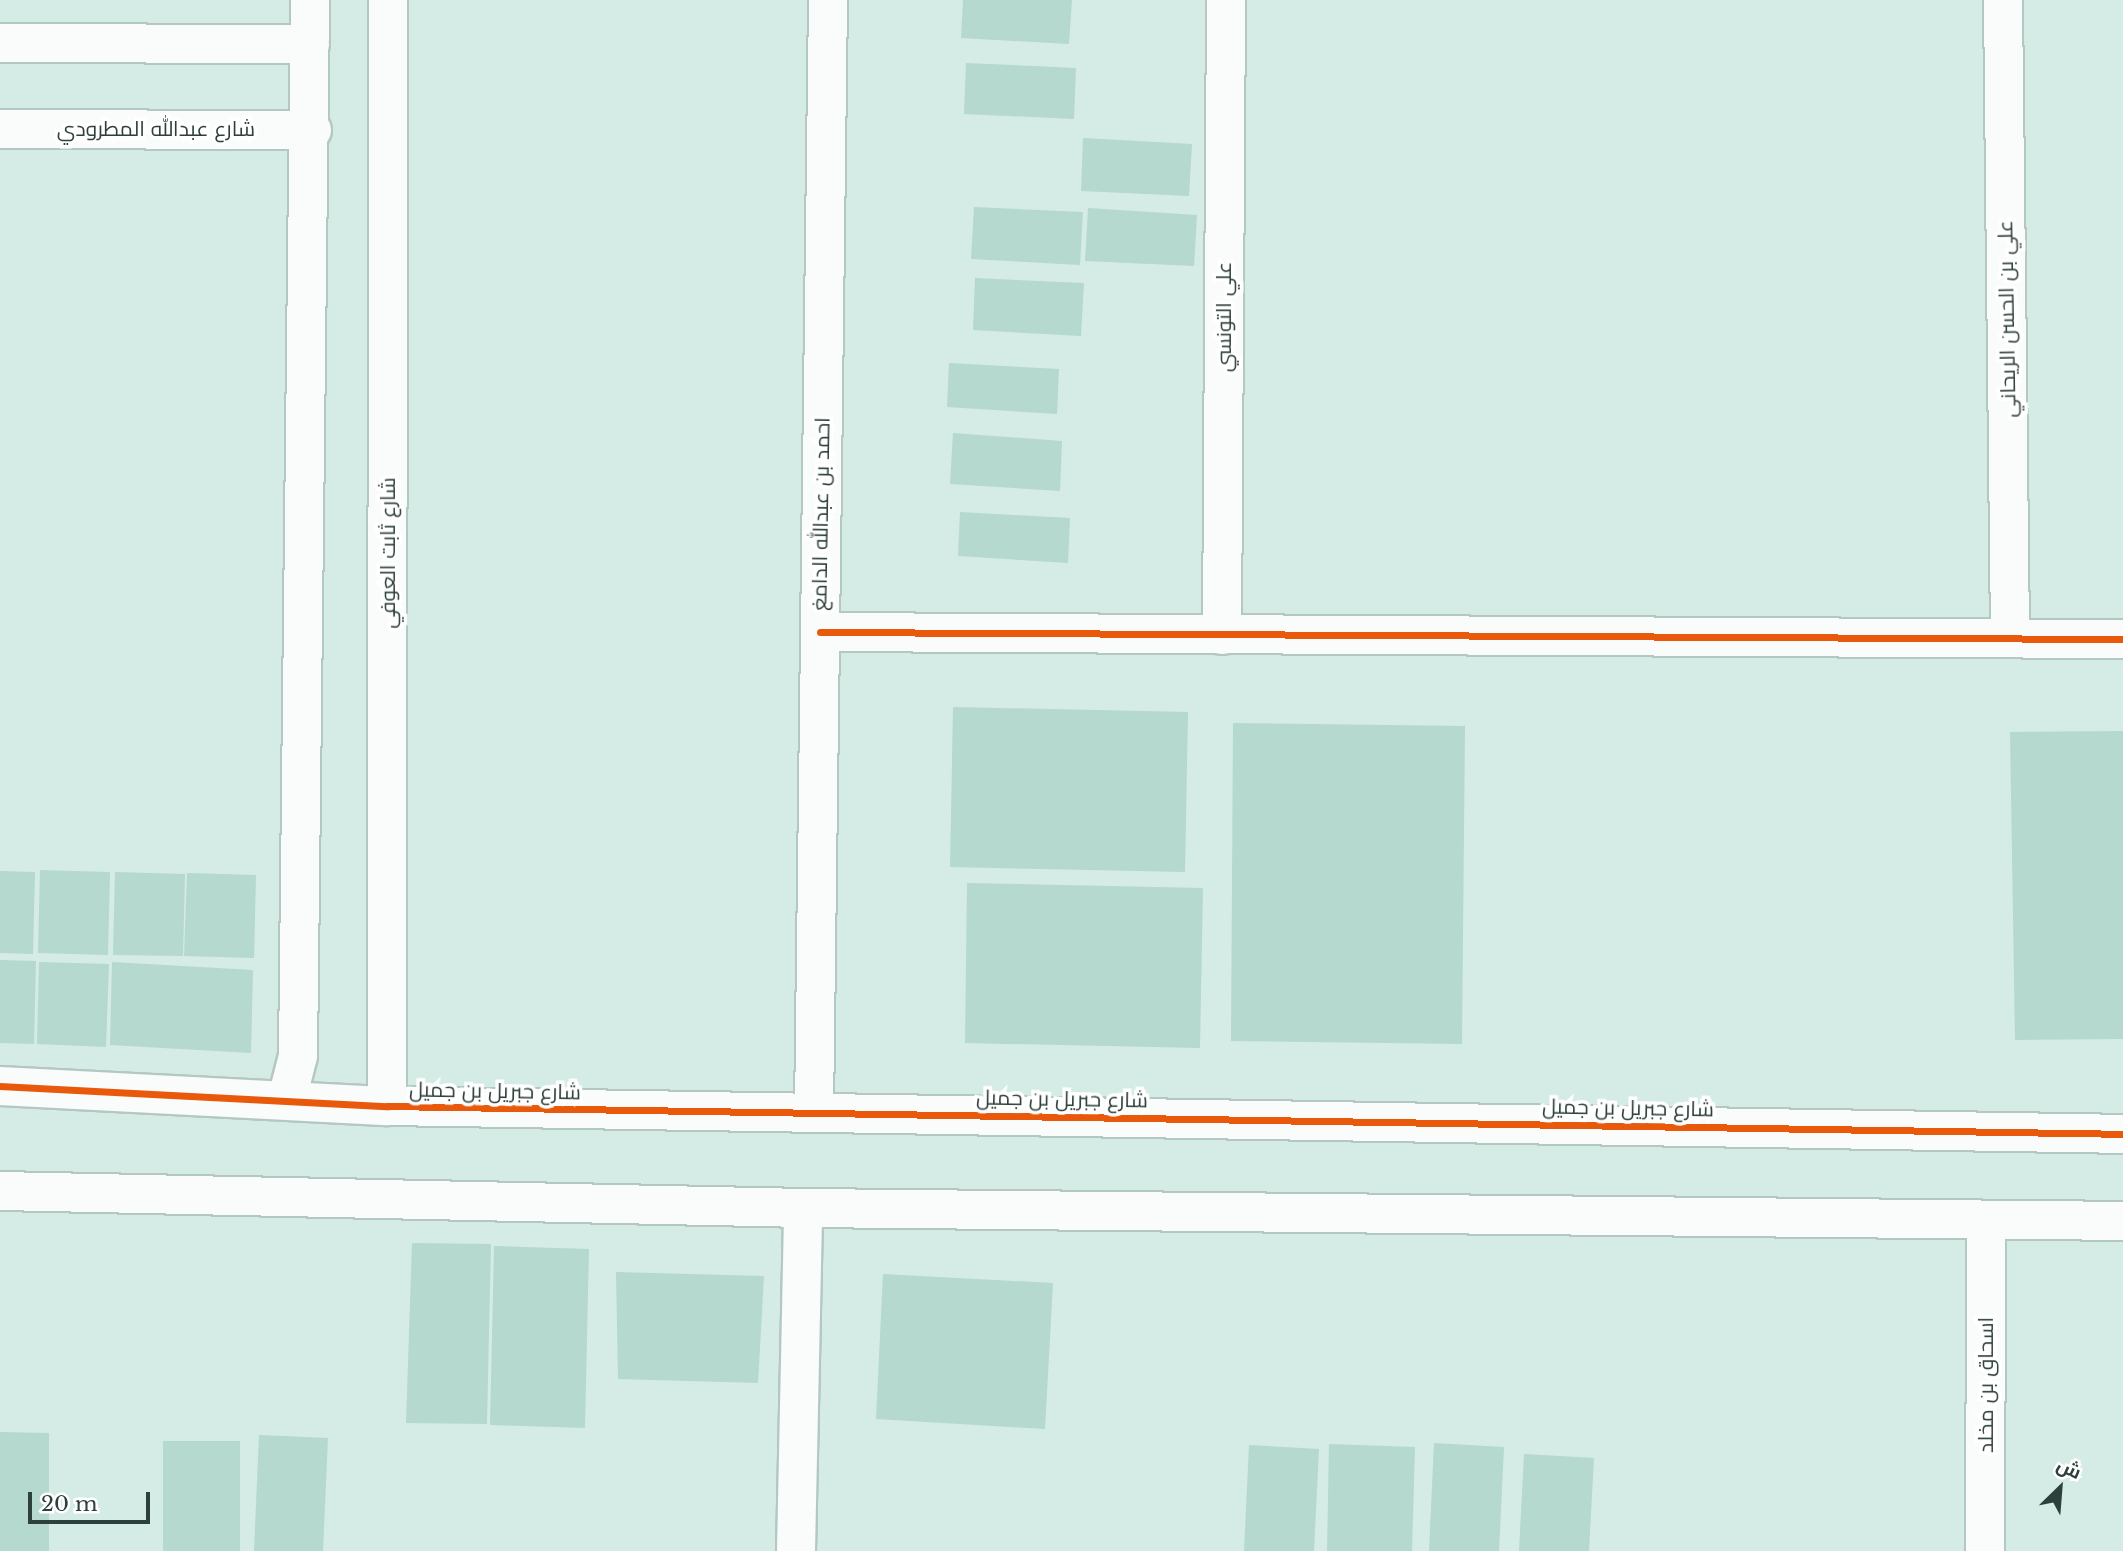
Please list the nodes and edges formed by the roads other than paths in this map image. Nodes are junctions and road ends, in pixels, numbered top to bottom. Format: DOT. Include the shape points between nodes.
graph roads {
  1 [pos="310,0"];
  2 [pos="388,0"];
  3 [pos="828,0"];
  4 [pos="1226,0"];
  5 [pos="2004,0"];
  6 [pos="0,43"];
  7 [pos="310,44"];
  8 [pos="0,129"];
  9 [pos="312,130"];
  10 [pos="820,632"];
  11 [pos="1222,635"];
  12 [pos="2010,637"];
  13 [pos="2123,639"];
  14 [pos="387,1052"];
  15 [pos="298,1056"];
  16 [pos="0,1086"];
  17 [pos="287,1099"];
  18 [pos="387,1106"];
  19 [pos="814,1113"];
  20 [pos="2123,1134"];
  21 [pos="0,1191"];
  22 [pos="803,1208"];
  23 [pos="1986,1220"];
  24 [pos="2123,1221"];
  25 [pos="796,1551"];
  26 [pos="1985,1551"];
  1 -- 7 [label="street"];
  2 -- 14 [label="street, شارع ثابت العوفي"];
  3 -- 10 [label="street, احمد بن عبدالله الدامغ"];
  4 -- 11 [label="street, علي التونسي"];
  5 -- 12 [label="street, علي بن الحسن الريحاني"];
  6 -- 7 [label="street"];
  7 -- 9 [label="street"];
  8 -- 9 [label="street, شارع عبدالله المطرودي"];
  9 -- 15 [label="street"];
  10 -- 11 [label="street"];
  10 -- 19 [label="street, احمد بن عبدالله الدامغ"];
  11 -- 12 [label="street"];
  12 -- 13 [label="street"];
  14 -- 15 [label="street" via="367,1091 328,1091"];
  14 -- 18 [label="street, شارع ثابت العوفي"];
  15 -- 17 [label="street"];
  16 -- 17 [label="street, شارع جبريل بن جميل"];
  17 -- 18 [label="street, شارع جبريل بن جميل"];
  18 -- 19 [label="street, شارع جبريل بن جميل"];
  19 -- 20 [label="street, شارع جبريل بن جميل"];
  21 -- 22 [label="street"];
  22 -- 23 [label="street"];
  22 -- 25 [label="street"];
  23 -- 24 [label="street"];
  23 -- 26 [label="street, اسحاق بن مخلد"];
}
